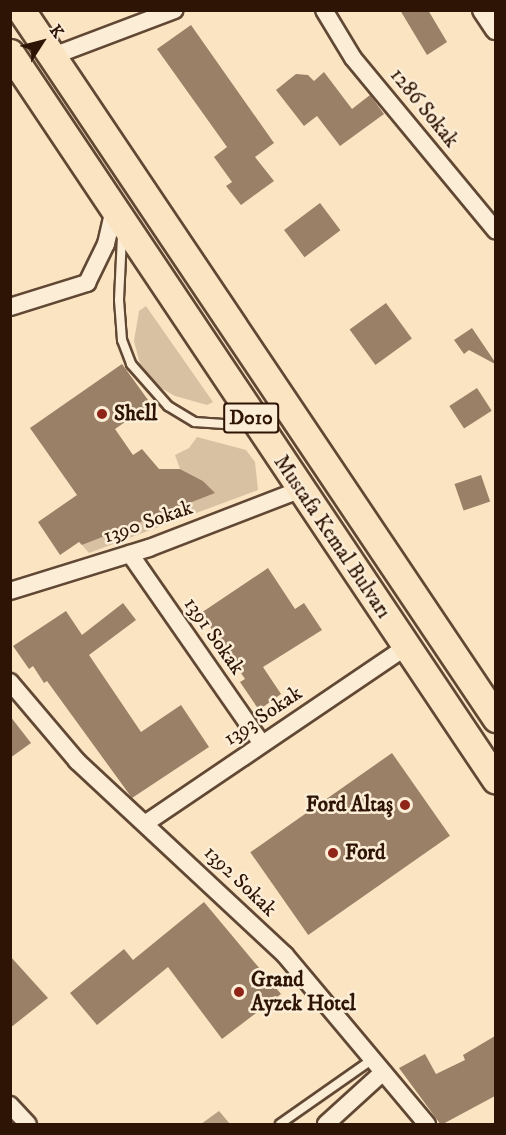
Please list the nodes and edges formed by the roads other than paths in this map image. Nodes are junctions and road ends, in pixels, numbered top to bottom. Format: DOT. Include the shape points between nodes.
graph roads {
  1 [pos="21,10"];
  2 [pos="176,10"];
  3 [pos="324,10"];
  4 [pos="483,10"];
  5 [pos="495,28"];
  6 [pos="10,53"];
  7 [pos="53,56"];
  8 [pos="118,217"];
  9 [pos="495,231"];
  10 [pos="10,307"];
  11 [pos="257,427"];
  12 [pos="299,490"];
  13 [pos="130,554"];
  14 [pos="10,591"];
  15 [pos="405,647"];
  16 [pos="10,682"];
  17 [pos="495,715"];
  18 [pos="262,744"];
  19 [pos="495,780"];
  20 [pos="147,823"];
  21 [pos="378,1066"];
  22 [pos="10,1104"];
  23 [pos="28,1125"];
  24 [pos="280,1125"];
  25 [pos="326,1125"];
  26 [pos="427,1125"];
  1 -- 7 [label="highway, Mustafa Kemal Bulvarı / D010"];
  2 -- 7 [label="street"];
  3 -- 9 [label="street, 1286 Sokak" via="353,58"];
  4 -- 5 [label="street"];
  6 -- 8 [label="highway, Mustafa Kemal Bulvarı / D010"];
  7 -- 17 [label="highway, Mustafa Kemal Bulvarı / D010"];
  8 -- 10 [label="street" via="87,283"];
  8 -- 11 [label="highway, Mustafa Kemal Bulvarı / D010"];
  8 -- 11 [label="lane" via="122,340 131,364 168,406 195,422"];
  11 -- 12 [label="highway, Mustafa Kemal Bulvarı / D010"];
  12 -- 13 [label="street, 1390 Sokak"];
  12 -- 15 [label="highway, Mustafa Kemal Bulvarı / D010"];
  13 -- 14 [label="street, 1390 Sokak"];
  13 -- 18 [label="street, 1391 Sokak"];
  15 -- 18 [label="street, 1393 Sokak"];
  15 -- 19 [label="highway, Mustafa Kemal Bulvarı / D010"];
  16 -- 20 [label="street, 1392 Sokak" via="77,761"];
  18 -- 20 [label="street, 1393 Sokak"];
  20 -- 21 [label="street, 1392 Sokak" via="285,955"];
  21 -- 24 [label="lane"];
  21 -- 25 [label="street"];
  21 -- 26 [label="street, 1392 Sokak"];
  22 -- 23 [label="street"];
}
